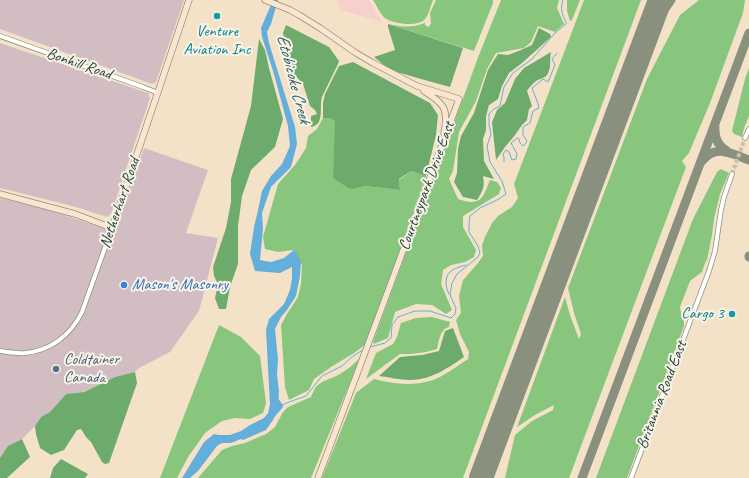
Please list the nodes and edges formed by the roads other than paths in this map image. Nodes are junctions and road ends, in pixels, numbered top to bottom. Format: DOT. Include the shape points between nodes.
graph roads {
  1 [pos="189,0"];
  2 [pos="265,0"];
  3 [pos="0,36"];
  4 [pos="417,86"];
  5 [pos="158,92"];
  6 [pos="749,129"];
  7 [pos="745,138"];
  8 [pos="441,147"];
  9 [pos="732,174"];
  10 [pos="0,194"];
  11 [pos="112,228"];
  12 [pos="0,351"];
  13 [pos="318,478"];
  14 [pos="631,478"];
  1 -- 5 [label="street, Netherhart Road"];
  2 -- 4 [label="street, Courtneypark Drive East" via="299,15 367,60"];
  3 -- 5 [label="street, Bonhill Road"];
  4 -- 8 [label="street" via="438,100 445,112"];
  4 -- 8 [label="street, Courtneypark Drive East" via="459,99"];
  5 -- 11 [label="street, Netherhart Road"];
  6 -- 7 [label="street"];
  8 -- 13 [label="street, Courtneypark Drive East"];
  9 -- 14 [label="street, Britannia Road East" via="720,210 715,250 709,271"];
  10 -- 11 [label="street" via="75,214"];
  11 -- 12 [label="street, Netherhart Road" via="77,322 54,344 36,351 24,354"];
}
